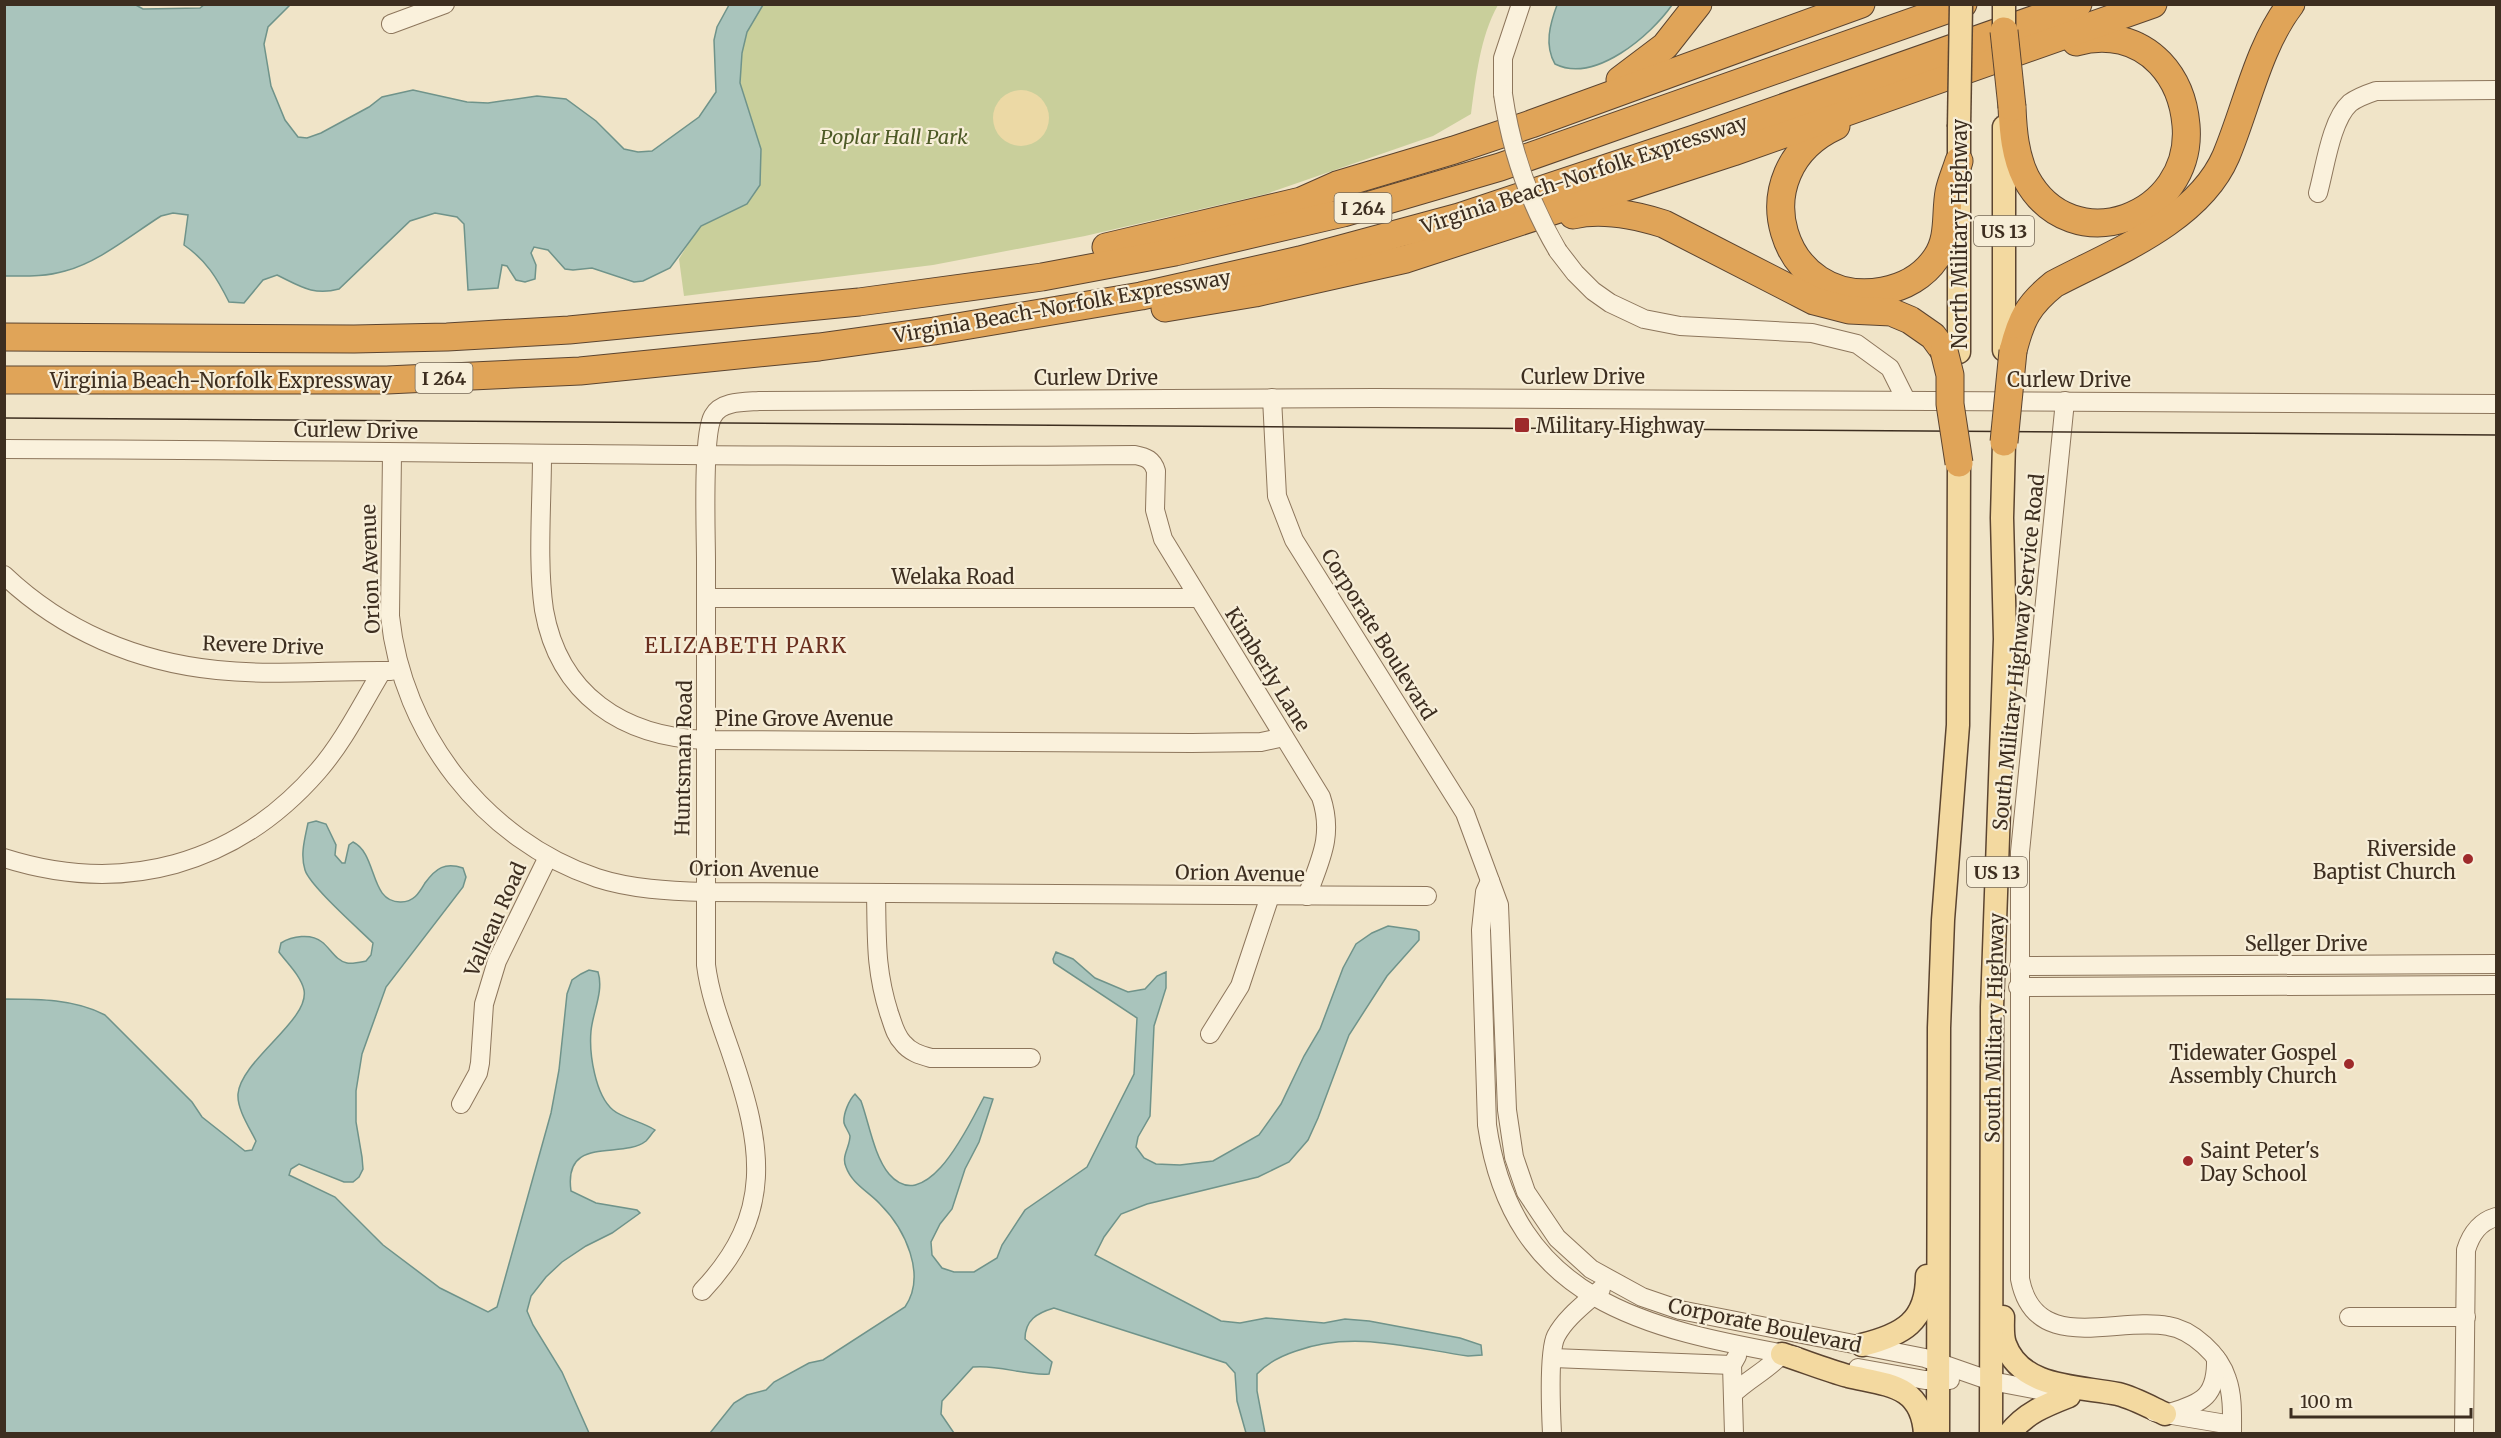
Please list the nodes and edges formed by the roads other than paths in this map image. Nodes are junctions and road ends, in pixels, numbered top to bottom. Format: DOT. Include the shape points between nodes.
graph roads {
  1 [pos="445,4"];
  2 [pos="1521,4"];
  3 [pos="1698,4"];
  4 [pos="1861,4"];
  5 [pos="1962,4"];
  6 [pos="2078,4"];
  7 [pos="2153,4"];
  8 [pos="2291,4"];
  9 [pos="2004,18"];
  10 [pos="391,24"];
  11 [pos="1976,67"];
  12 [pos="2496,90"];
  13 [pos="1905,92"];
  14 [pos="2008,109"];
  15 [pos="1531,124"];
  16 [pos="1959,161"];
  17 [pos="2319,193"];
  18 [pos="1473,239"];
  19 [pos="739,313"];
  20 [pos="934,331"];
  21 [pos="4,337"];
  22 [pos="2009,350"];
  23 [pos="1951,351"];
  24 [pos="4,380"];
  25 [pos="1272,398"];
  26 [pos="1899,400"];
  27 [pos="2065,401"];
  28 [pos="2496,404"];
  29 [pos="2004,442"];
  30 [pos="4,449"];
  31 [pos="392,453"];
  32 [pos="542,455"];
  33 [pos="707,455"];
  34 [pos="1154,465"];
  35 [pos="1959,471"];
  36 [pos="4,575"];
  37 [pos="706,598"];
  38 [pos="1198,598"];
  39 [pos="382,671"];
  40 [pos="401,671"];
  41 [pos="1284,737"];
  42 [pos="706,740"];
  43 [pos="548,857"];
  44 [pos="4,858"];
  45 [pos="1490,881"];
  46 [pos="705,892"];
  47 [pos="876,893"];
  48 [pos="1270,896"];
  49 [pos="1307,896"];
  50 [pos="1427,896"];
  51 [pos="2496,964"];
  52 [pos="2115,965"];
  53 [pos="2019,966"];
  54 [pos="2258,966"];
  55 [pos="2326,966"];
  56 [pos="2258,985"];
  57 [pos="2115,986"];
  58 [pos="2325,986"];
  59 [pos="2496,986"];
  60 [pos="2018,987"];
  61 [pos="1210,1034"];
  62 [pos="1031,1058"];
  63 [pos="461,1104"];
  64 [pos="1938,1113"];
  65 [pos="2496,1217"];
  66 [pos="1992,1226"];
  67 [pos="1610,1281"];
  68 [pos="702,1291"];
  69 [pos="1593,1297"];
  70 [pos="2349,1317"];
  71 [pos="2466,1317"];
  72 [pos="1824,1339"];
  73 [pos="1862,1345"];
  74 [pos="1740,1346"];
  75 [pos="1782,1354"];
  76 [pos="1553,1358"];
  77 [pos="2216,1358"];
  78 [pos="1732,1365"];
  79 [pos="1938,1371"];
  80 [pos="1991,1381"];
  81 [pos="1733,1395"];
  82 [pos="2069,1396"];
  83 [pos="2165,1414"];
  84 [pos="2232,1430"];
  85 [pos="1552,1434"];
  86 [pos="1734,1434"];
  87 [pos="1925,1434"];
  88 [pos="1938,1434"];
  89 [pos="1992,1434"];
  90 [pos="2009,1434"];
  91 [pos="2464,1434"];
  1 -- 10 [label="street"];
  2 -- 26 [label="street, bridge" via="1503,58 1507,122 1523,176 1547,232 1575,273 1610,303 1644,319 1680,326 1812,333 1867,349 1890,368"];
  3 -- 15 [label="highway" via="1678,33 1627,77"];
  4 -- 15 [label="highway"];
  5 -- 16 [label="main road, North Military Highway / US 13, bridge"];
  5 -- 19 [label="highway, Virginia Beach-Norfolk Expressway / I 264" via="1500,167 1343,213 1175,252 1042,277 858,302"];
  6 -- 20 [label="highway, Virginia Beach-Norfolk Expressway / I 264" via="1694,139 1405,233 1192,285"];
  7 -- 11 [label="highway"];
  8 -- 22 [label="highway" via="2259,67 2226,158 2202,194 2166,224 2054,284 2025,313"];
  9 -- 14 [label="highway, bridge"];
  11 -- 13 [label="highway"];
  11 -- 14 [label="highway" via="2096,38 2133,44 2166,70 2183,101 2187,133 2181,165 2167,190 2142,212 2110,223 2074,219 2045,203 2025,175"];
  12 -- 17 [label="street" via="2376,91 2363,95 2351,103 2337,122"];
  13 -- 16 [label="highway" via="1821,132 1797,157 1784,181 1780,211 1787,240 1796,256 1818,278 1847,291 1875,293 1919,276 1938,256 1948,226 1949,192"];
  13 -- 18 [label="highway"];
  14 -- 22 [label="main road, US 13"];
  15 -- 19 [label="highway" via="1337,185 1301,201 1242,216 1044,260"];
  16 -- 23 [label="main road, North Military Highway / US 13"];
  18 -- 20 [label="highway" via="1344,274 1194,304 1059,324"];
  18 -- 23 [label="highway" via="1597,212 1643,218 1683,232 1814,301 1849,310 1891,312 1910,320"];
  19 -- 21 [label="highway, Virginia Beach-Norfolk Expressway / I 264" via="569,330 447,337"];
  20 -- 24 [label="highway, Virginia Beach-Norfolk Expressway / I 264" via="734,357 494,376 298,381"];
  22 -- 29 [label="highway, bridge"];
  23 -- 35 [label="highway, bridge" via="1950,404"];
  25 -- 26 [label="street, Curlew Drive"];
  25 -- 33 [label="street, Curlew Drive" via="741,402 714,413"];
  25 -- 45 [label="street, Corporate Boulevard" via="1275,481 1282,515 1465,813"];
  26 -- 27 [label="street, Curlew Drive"];
  27 -- 28 [label="street, Curlew Drive"];
  27 -- 53 [label="street, South Military Highway Service Road" via="2025,787"];
  29 -- 66 [label="main road, South Military Highway / US 13" via="2005,639 1992,1007"];
  30 -- 31 [label="street, Curlew Drive"];
  31 -- 32 [label="street, Curlew Drive"];
  31 -- 40 [label="street, Orion Avenue" via="390,616"];
  32 -- 33 [label="street, Curlew Drive"];
  32 -- 42 [label="street, Pine Grove Avenue" via="544,611 562,662 597,705 626,723 668,737"];
  33 -- 34 [label="street, Curlew Drive" via="1136,455"];
  33 -- 37 [label="street, Huntsman Road"];
  34 -- 38 [label="street, Kimberly Lane" via="1157,525"];
  35 -- 64 [label="main road, US 13" via="1958,725 1942,921"];
  36 -- 39 [label="street, Revere Drive" via="68,625 141,655 217,670"];
  37 -- 38 [label="street, Welaka Road"];
  37 -- 42 [label="street, Huntsman Road"];
  38 -- 41 [label="street, Kimberly Lane"];
  39 -- 40 [label="street, Revere Drive"];
  39 -- 44 [label="street" via="319,770 278,809 216,851 170,866 110,874 66,873"];
  40 -- 43 [label="street, Orion Avenue" via="430,739 458,781 501,824"];
  41 -- 42 [label="street, Pine Grove Avenue" via="1261,742 1192,743"];
  41 -- 49 [label="street, Kimberly Lane" via="1327,813 1327,841"];
  42 -- 46 [label="street, Huntsman Road"];
  43 -- 46 [label="street, Orion Avenue" via="598,879 662,891"];
  43 -- 63 [label="street, Valleau Road" via="497,961 484,1004 478,1073"];
  45 -- 67 [label="street, Corporate Boulevard" via="1498,905 1507,1110 1518,1173 1557,1238"];
  45 -- 69 [label="street, Corporate Boulevard" via="1481,930 1491,1151 1499,1181 1519,1221 1557,1269"];
  46 -- 47 [label="street, Orion Avenue"];
  46 -- 68 [label="street, Huntsman Road" via="709,988 751,1120 757,1173 750,1218 727,1261"];
  47 -- 48 [label="street, Orion Avenue"];
  47 -- 62 [label="street" via="880,985 896,1034 903,1043 918,1055 931,1058"];
  48 -- 49 [label="street, Orion Avenue"];
  48 -- 61 [label="street" via="1240,986"];
  49 -- 50 [label="street, Orion Avenue"];
  51 -- 55 [label="street, Sellger Drive"];
  52 -- 53 [label="street, Sellger Drive"];
  52 -- 54 [label="street, Sellger Drive"];
  52 -- 57 [label="street"];
  53 -- 60 [label="street, South Military Highway Service Road"];
  54 -- 55 [label="street, Sellger Drive"];
  54 -- 56 [label="street"];
  55 -- 58 [label="street"];
  56 -- 57 [label="street"];
  56 -- 58 [label="street"];
  57 -- 60 [label="street"];
  58 -- 59 [label="street"];
  60 -- 77 [label="street, South Military Highway Service Road" via="2019,1279 2026,1301 2045,1320 2069,1327 2171,1326 2200,1341"];
  64 -- 73 [label="main road" via="1927,1203 1924,1303 1900,1332"];
  64 -- 79 [label="main road, US 13"];
  65 -- 71 [label="street" via="2482,1223 2469,1240"];
  66 -- 80 [label="main road, South Military Highway / US 13"];
  66 -- 83 [label="main road" via="2004,1342 2016,1362 2042,1380 2121,1395"];
  67 -- 69 [label="street"];
  67 -- 72 [label="street, Corporate Boulevard" via="1680,1310"];
  69 -- 74 [label="street, Corporate Boulevard" via="1652,1324"];
  69 -- 76 [label="street" via="1562,1328 1554,1342"];
  70 -- 71 [label="street"];
  71 -- 91 [label="street"];
  72 -- 73 [label="street, Corporate Boulevard"];
  72 -- 74 [label="street" via="1762,1335"];
  73 -- 79 [label="street, Corporate Boulevard"];
  74 -- 75 [label="street, Corporate Boulevard"];
  74 -- 78 [label="street"];
  75 -- 79 [label="street, Corporate Boulevard" via="1925,1380"];
  75 -- 81 [label="street"];
  75 -- 87 [label="main road" via="1902,1390 1920,1410"];
  76 -- 78 [label="street"];
  76 -- 85 [label="street"];
  77 -- 83 [label="street" via="2210,1392 2195,1405"];
  77 -- 84 [label="street, South Military Highway Service Road" via="2227,1378"];
  78 -- 81 [label="street"];
  79 -- 80 [label="street, Corporate Boulevard"];
  79 -- 88 [label="main road, US 13"];
  80 -- 82 [label="street, Corporate Boulevard"];
  80 -- 89 [label="main road, South Military Highway / US 13"];
  81 -- 86 [label="street"];
  82 -- 83 [label="street, Corporate Boulevard"];
  82 -- 90 [label="main road" via="2021,1419"];
  83 -- 84 [label="street, Corporate Boulevard"];
}
